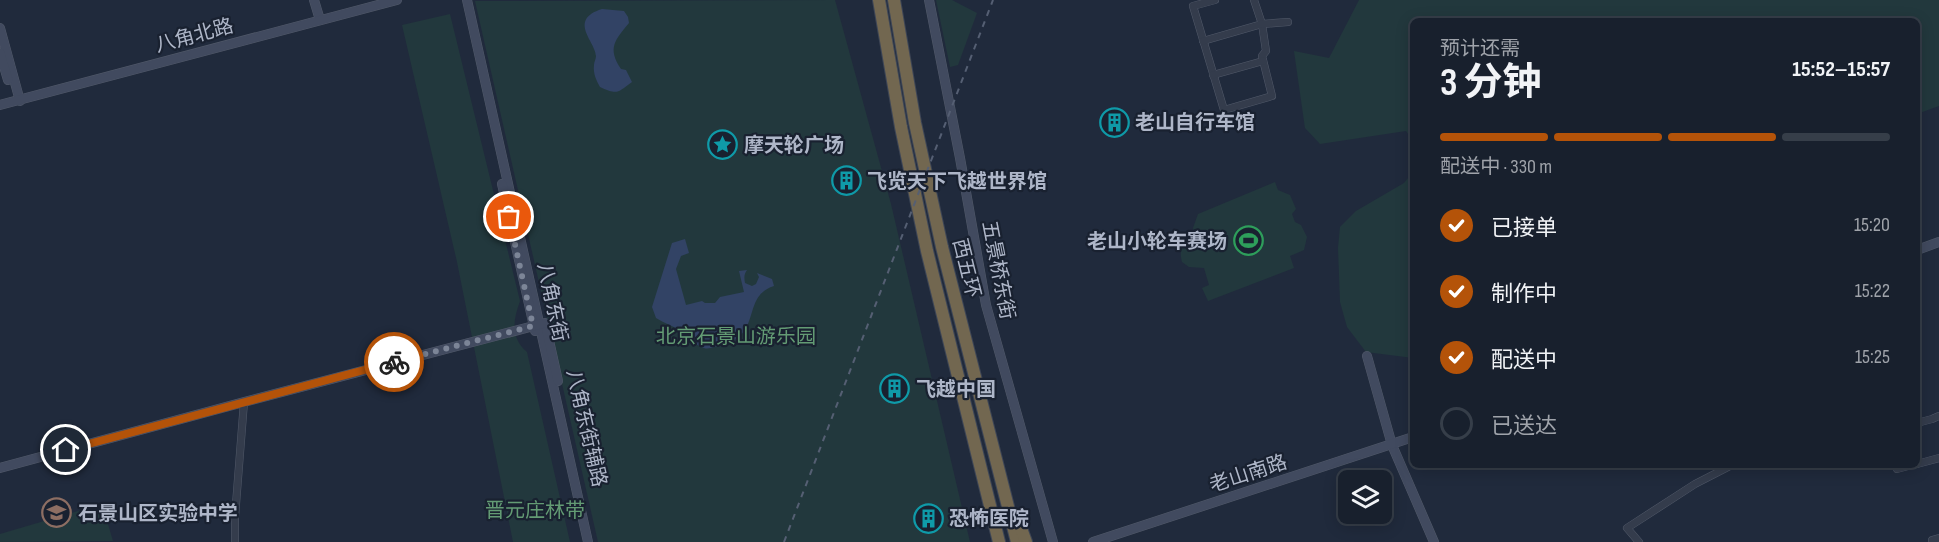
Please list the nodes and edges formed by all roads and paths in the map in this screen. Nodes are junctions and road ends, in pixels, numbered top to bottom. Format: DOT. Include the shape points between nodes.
graph roads {
  1 [pos="314,0"];
  2 [pos="396,0"];
  3 [pos="461,0"];
  4 [pos="466,0"];
  5 [pos="879,0"];
  6 [pos="894,0"];
  7 [pos="930,0"];
  8 [pos="1215,0"];
  9 [pos="1254,0"];
  10 [pos="320,20"];
  11 [pos="1288,22"];
  12 [pos="1262,24"];
  13 [pos="0,28"];
  14 [pos="1203,41"];
  15 [pos="0,53"];
  16 [pos="1263,60"];
  17 [pos="1213,75"];
  18 [pos="17,101"];
  19 [pos="0,105"];
  20 [pos="1939,242"];
  21 [pos="1920,249"];
  22 [pos="539,324"];
  23 [pos="1367,356"];
  24 [pos="244,402"];
  25 [pos="1939,416"];
  26 [pos="1920,422"];
  27 [pos="1410,438"];
  28 [pos="1392,445"];
  29 [pos="992,446"];
  30 [pos="1939,458"];
  31 [pos="1920,463"];
  32 [pos="0,468"];
  33 [pos="1726,468"];
  34 [pos="1901,468"];
  35 [pos="1897,469"];
  36 [pos="980,472"];
  37 [pos="1939,538"];
  38 [pos="235,542"];
  39 [pos="582,542"];
  40 [pos="588,542"];
  41 [pos="594,542"];
  42 [pos="992,542"];
  43 [pos="999,542"];
  44 [pos="1017,542"];
  45 [pos="1026,542"];
  46 [pos="1053,542"];
  47 [pos="1093,542"];
  48 [pos="1434,542"];
  49 [pos="1639,542"];
  50 [pos="1932,542"];
  1 -- 10 [label="street"];
  2 -- 10 [label="street, 八角北路"];
  3 -- 22 [label="street, 八角东街"];
  4 -- 22 [label="street, 八角东街"];
  5 -- 36 [label="highway, 西五环" via="927,250"];
  6 -- 29 [label="highway, 西五环" via="942,247"];
  7 -- 46 [label="street, 五景桥东街" via="986,305"];
  8 -- 14 [label="street" via="1192,6"];
  9 -- 12 [label="street"];
  10 -- 18 [label="street, 八角北路"];
  11 -- 12 [label="street"];
  12 -- 14 [label="street"];
  12 -- 16 [label="street" via="1266,51"];
  13 -- 18 [label="street"];
  14 -- 17 [label="street"];
  15 -- 18 [label="street"];
  16 -- 17 [label="street"];
  16 -- 17 [label="street" via="1272,96 1224,110"];
  18 -- 19 [label="street, 八角北路"];
  20 -- 21 [label="street"];
  22 -- 24 [label="street"];
  22 -- 39 [label="street, 八角东街"];
  22 -- 40 [label="street, 八角东街"];
  22 -- 41 [label="street, 八角东街辅路"];
  23 -- 28 [label="street"];
  24 -- 32 [label="street"];
  24 -- 38 [label="street"];
  25 -- 26 [label="street"];
  27 -- 28 [label="street, 老山南路"];
  28 -- 47 [label="street, 老山南路"];
  28 -- 48 [label="street"];
  29 -- 44 [label="highway, 西五环"];
  29 -- 45 [label="highway"];
  30 -- 31 [label="street"];
  33 -- 49 [label="street" via="1695,483 1627,528"];
  34 -- 35 [label="street"];
  36 -- 42 [label="highway"];
  36 -- 43 [label="highway, 西五环"];
  37 -- 50 [label="street"];
}
